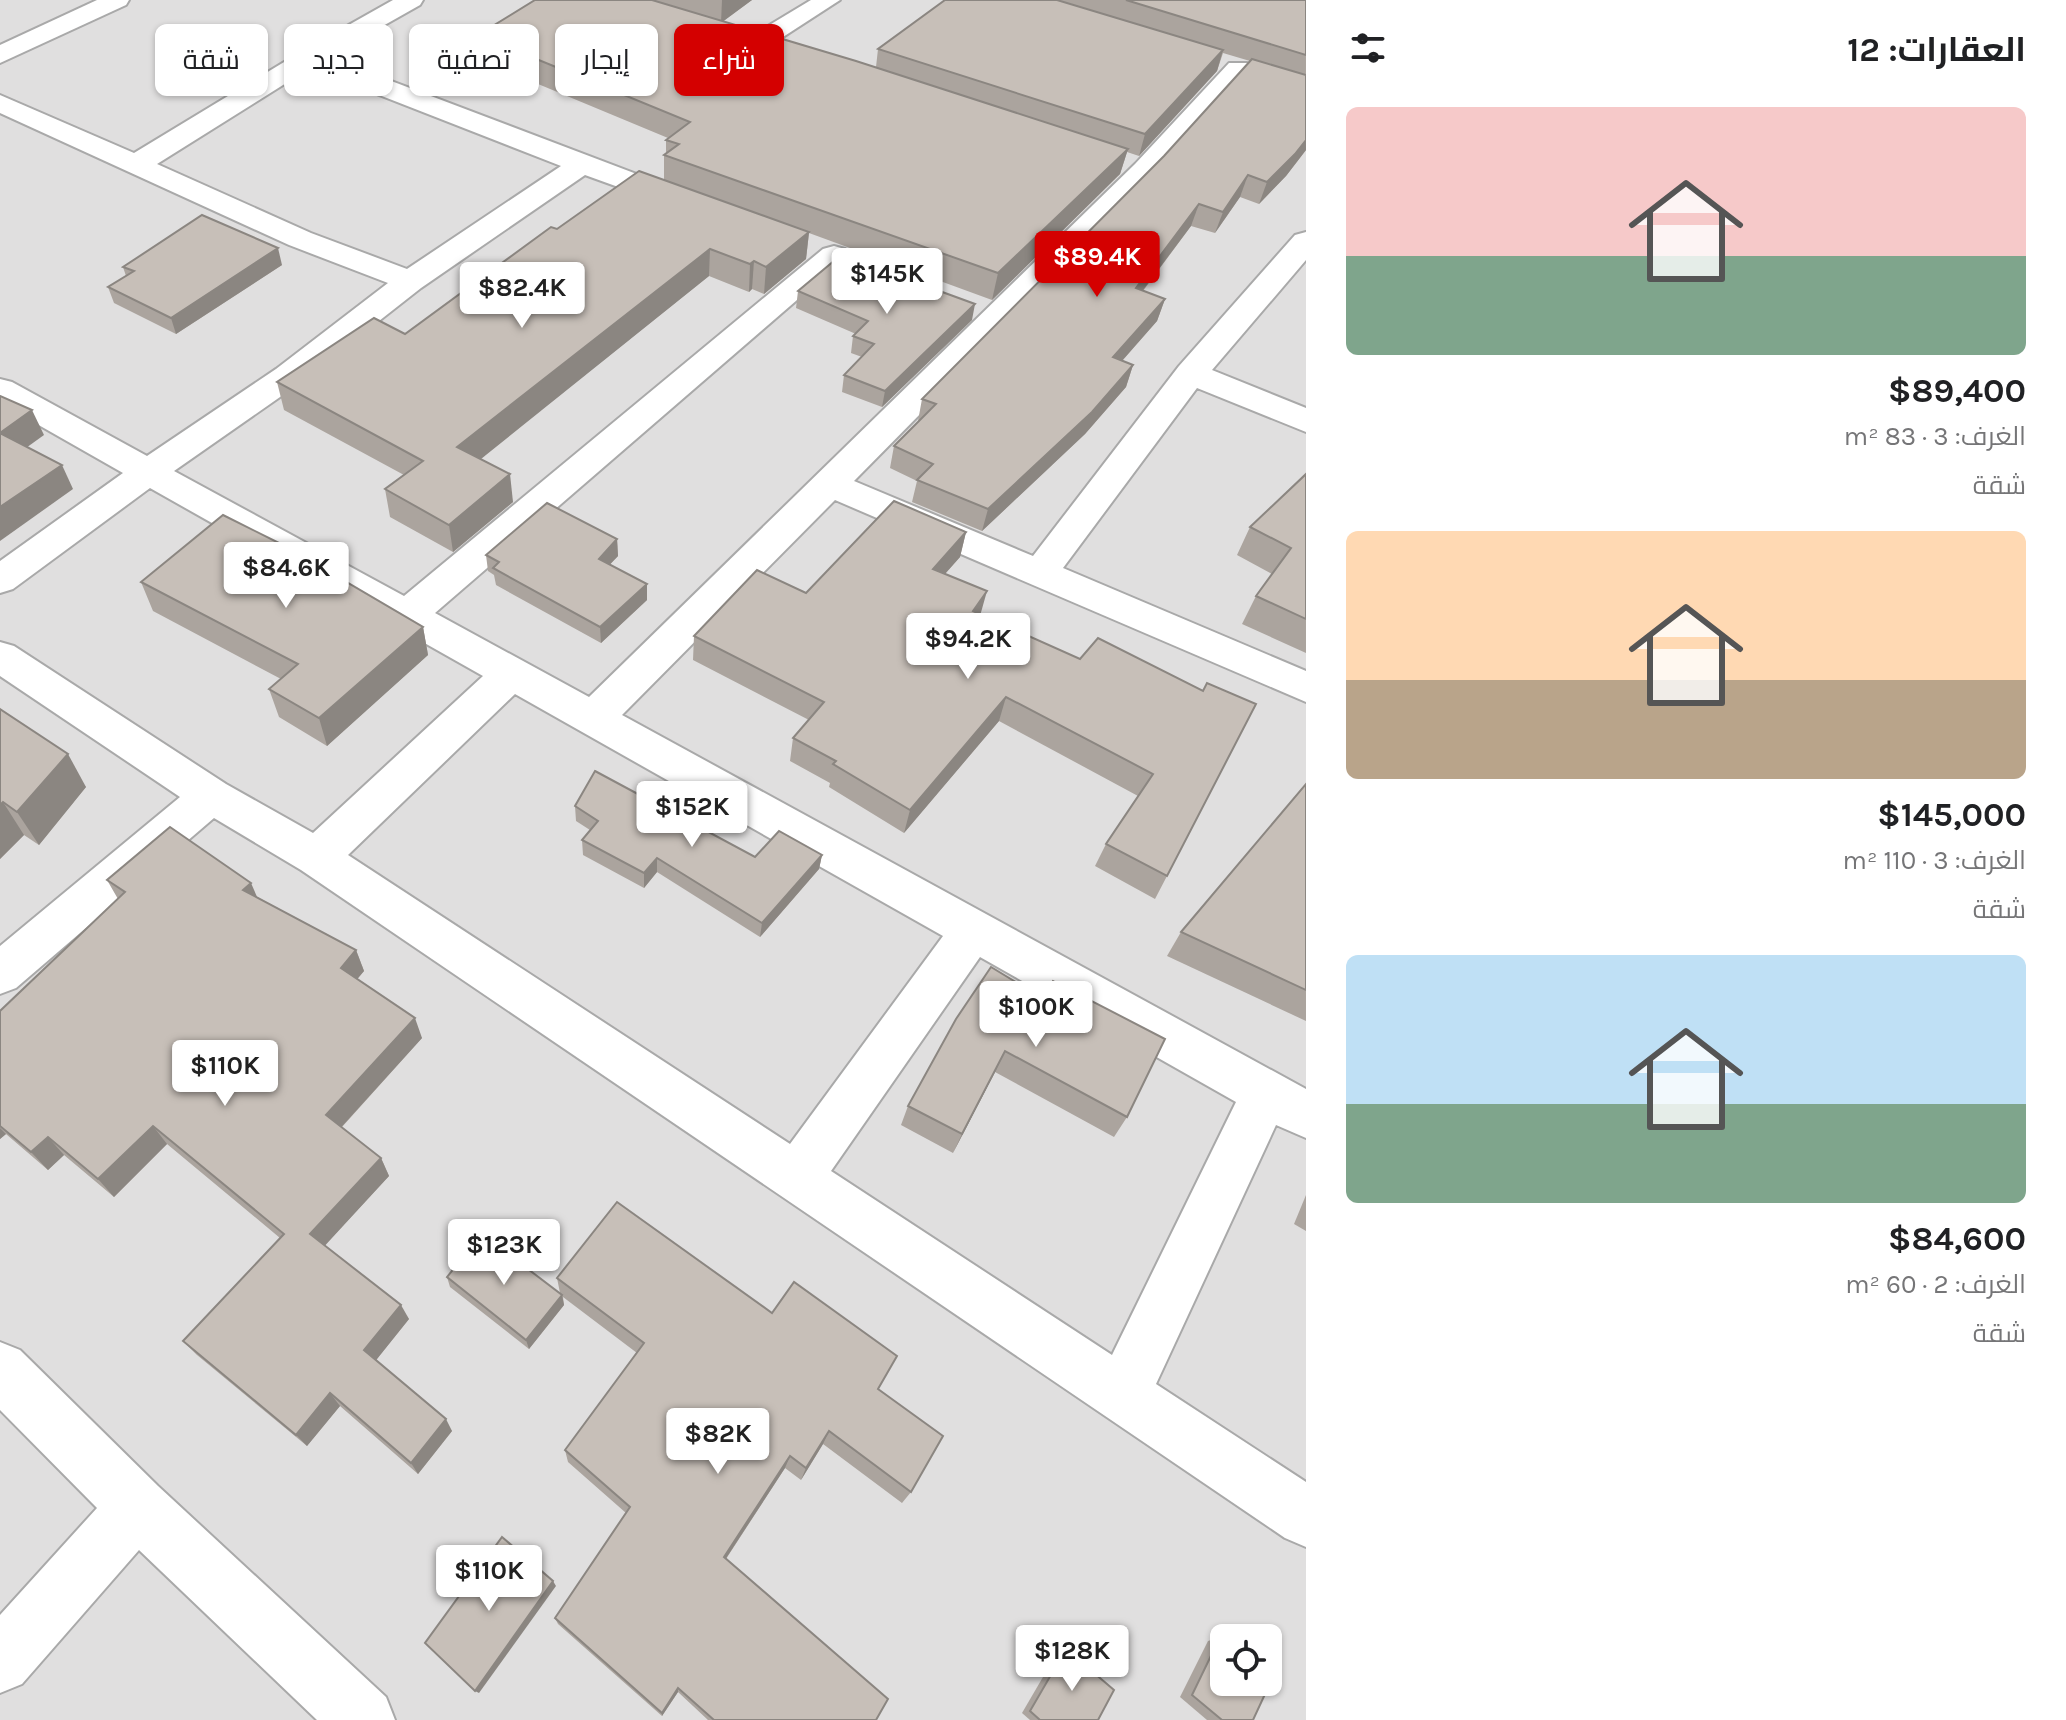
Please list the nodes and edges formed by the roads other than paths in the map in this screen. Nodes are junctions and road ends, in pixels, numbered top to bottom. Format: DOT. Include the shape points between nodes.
graph roads {
  1 [pos="117,0"];
  2 [pos="411,0"];
  3 [pos="828,0"];
  4 [pos="368,24"];
  5 [pos="784,27"];
  6 [pos="784,51"];
  7 [pos="0,55"];
  8 [pos="796,55"];
  9 [pos="1237,67"];
  10 [pos="284,73"];
  11 [pos="393,91"];
  12 [pos="0,103"];
  13 [pos="582,164"];
  14 [pos="135,165"];
  15 [pos="715,213"];
  16 [pos="1306,241"];
  17 [pos="834,256"];
  18 [pos="410,281"];
  19 [pos="1191,373"];
  20 [pos="0,389"];
  21 [pos="1306,421"];
  22 [pos="148,472"];
  23 [pos="830,484"];
  24 [pos="1039,574"];
  25 [pos="0,580"];
  26 [pos="406,616"];
  27 [pos="0,656"];
  28 [pos="512,673"];
  29 [pos="1306,687"];
  30 [pos="595,717"];
  31 [pos="211,796"];
  32 [pos="317,857"];
  33 [pos="973,931"];
  34 [pos="0,974"];
  35 [pos="1286,1104"];
  36 [pos="798,1175"];
  37 [pos="0,1370"];
  38 [pos="1123,1394"];
  39 [pos="137,1507"];
  40 [pos="1306,1517"];
  41 [pos="0,1662"];
  42 [pos="363,1720"];
  1 -- 7 [label="street"];
  2 -- 4 [label="street"];
  3 -- 5 [label="street"];
  6 -- 8 [label="street"];
  9 -- 23 [label="street" via="982,310"];
  10 -- 14 [label="street"];
  11 -- 13 [label="street"];
  12 -- 14 [label="street"];
  13 -- 15 [label="street"];
  13 -- 18 [label="street"];
  14 -- 18 [label="street" via="300,239"];
  16 -- 19 [label="street"];
  17 -- 26 [label="street"];
  18 -- 22 [label="street" via="288,376"];
  19 -- 21 [label="street"];
  19 -- 24 [label="street"];
  20 -- 22 [label="street"];
  22 -- 25 [label="street"];
  22 -- 26 [label="street"];
  23 -- 24 [label="street"];
  23 -- 30 [label="street"];
  24 -- 29 [label="street"];
  26 -- 28 [label="street"];
  27 -- 31 [label="street"];
  28 -- 30 [label="street"];
  28 -- 32 [label="street"];
  30 -- 33 [label="street"];
  31 -- 32 [label="street"];
  31 -- 34 [label="street"];
  32 -- 36 [label="street"];
  33 -- 35 [label="street"];
  33 -- 36 [label="street"];
  35 -- 38 [label="street"];
  36 -- 38 [label="street"];
  37 -- 39 [label="street"];
  38 -- 40 [label="street"];
  39 -- 41 [label="street"];
  39 -- 42 [label="street"];
}
